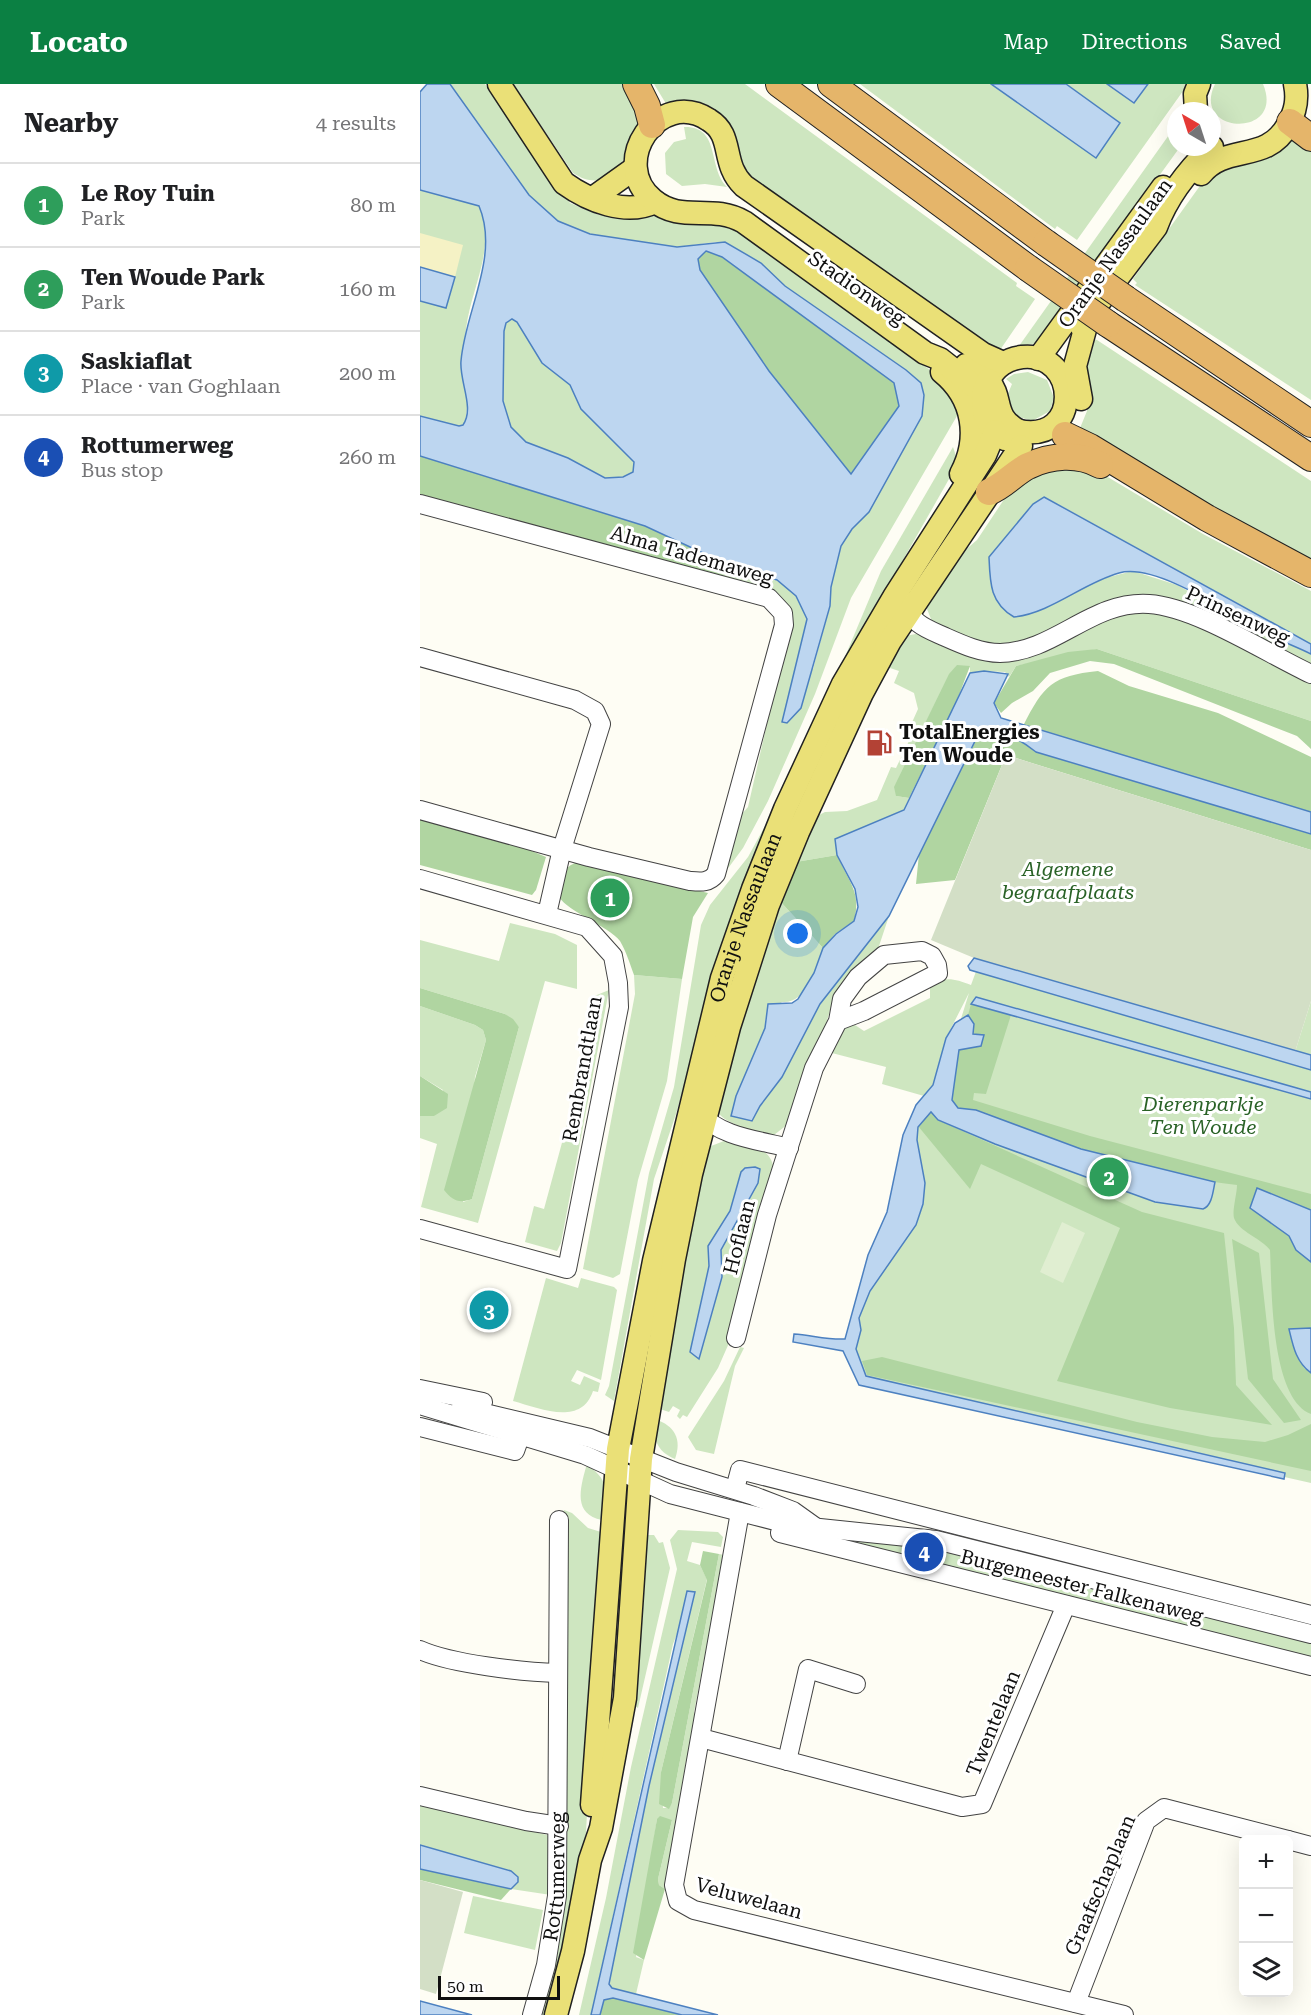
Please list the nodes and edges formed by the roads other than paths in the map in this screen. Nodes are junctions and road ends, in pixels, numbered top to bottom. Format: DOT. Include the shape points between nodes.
graph roads {
  1 [pos="499,84"];
  2 [pos="636,84"];
  3 [pos="647,84"];
  4 [pos="779,84"];
  5 [pos="831,84"];
  6 [pos="1199,84"];
  7 [pos="1281,84"];
  8 [pos="1295,84"];
  9 [pos="1195,102"];
  10 [pos="1294,118"];
  11 [pos="658,120"];
  12 [pos="1311,138"];
  13 [pos="1221,148"];
  14 [pos="1186,156"];
  15 [pos="1207,156"];
  16 [pos="635,168"];
  17 [pos="593,198"];
  18 [pos="655,202"];
  19 [pos="723,207"];
  20 [pos="1097,323"];
  21 [pos="925,353"];
  22 [pos="1038,359"];
  23 [pos="1003,363"];
  24 [pos="1067,375"];
  25 [pos="985,386"];
  26 [pos="1311,424"];
  27 [pos="1065,435"];
  28 [pos="1011,437"];
  29 [pos="1311,458"];
  30 [pos="1125,468"];
  31 [pos="989,492"];
  32 [pos="420,504"];
  33 [pos="1311,574"];
  34 [pos="899,590"];
  35 [pos="909,614"];
  36 [pos="420,657"];
  37 [pos="1311,674"];
  38 [pos="420,810"];
  39 [pos="562,849"];
  40 [pos="420,879"];
  41 [pos="547,914"];
  42 [pos="838,1021"];
  43 [pos="698,1113"];
  44 [pos="789,1148"];
  45 [pos="420,1229"];
  46 [pos="736,1338"];
  47 [pos="420,1389"];
  48 [pos="420,1405"];
  49 [pos="447,1412"];
  50 [pos="489,1414"];
  51 [pos="420,1427"];
  52 [pos="520,1437"];
  53 [pos="618,1449"];
  54 [pos="641,1460"];
  55 [pos="616,1472"];
  56 [pos="639,1482"];
  57 [pos="735,1489"];
  58 [pos="880,1506"];
  59 [pos="739,1518"];
  60 [pos="559,1520"];
  61 [pos="814,1526"];
  62 [pos="873,1533"];
  63 [pos="1066,1605"];
  64 [pos="1311,1615"];
  65 [pos="1311,1634"];
  66 [pos="420,1650"];
  67 [pos="1311,1666"];
  68 [pos="558,1673"];
  69 [pos="855,1684"];
  70 [pos="701,1738"];
  71 [pos="787,1761"];
  72 [pos="420,1796"];
  73 [pos="559,1826"];
  74 [pos="1269,1835"];
  75 [pos="1293,1841"];
  76 [pos="1311,1845"];
  77 [pos="590,1860"];
  78 [pos="1076,2003"];
  79 [pos="532,2015"];
  80 [pos="556,2015"];
  81 [pos="1124,2015"];
  1 -- 17 [label="main road" via="564,183"];
  2 -- 11 [label="highway"];
  3 -- 11 [label="highway"];
  4 -- 20 [label="highway, bridge"];
  5 -- 26 [label="highway, bridge" via="1046,243"];
  6 -- 9 [label="main road"];
  7 -- 10 [label="main road"];
  8 -- 10 [label="main road" via="1298,99"];
  10 -- 12 [label="highway"];
  10 -- 13 [label="main road" via="1282,135 1265,148"];
  11 -- 16 [label="main road" via="636,151"];
  11 -- 19 [label="main road" via="664,127 649,161 650,175 657,186 682,199"];
  11 -- 23 [label="main road, Stadionweg" via="674,113 697,114 719,128 726,140 730,169 744,186 983,354"];
  14 -- 22 [label="main road, Oranje Nassaulaan"];
  15 -- 20 [label="main road, Oranje Nassaulaan" via="1188,172 1162,211"];
  16 -- 17 [label="main road"];
  16 -- 18 [label="main road" via="642,189"];
  17 -- 18 [label="main road" via="624,209"];
  18 -- 19 [label="main road" via="675,212"];
  19 -- 21 [label="main road, Stadionweg"];
  19 -- 25 [label="main road, Stadionweg" via="737,204 751,212"];
  20 -- 24 [label="main road, Oranje Nassaulaan" via="1070,337"];
  20 -- 29 [label="highway"];
  21 -- 25 [label="main road, Stadionweg"];
  21 -- 34 [label="main road" via="962,392 972,422 973,441 970,457 898,577"];
  22 -- 23 [label="main road" via="1024,357"];
  22 -- 24 [label="main road"];
  23 -- 25 [label="main road"];
  24 -- 27 [label="main road" via="1081,402 1079,414"];
  24 -- 28 [label="main road" via="1062,415 1046,430"];
  25 -- 28 [label="main road" via="995,390 999,414"];
  27 -- 28 [label="main road" via="1041,447"];
  27 -- 30 [label="highway"];
  28 -- 31 [label="main road, Oranje Nassaulaan"];
  28 -- 34 [label="main road, Oranje Nassaulaan" via="985,455"];
  30 -- 31 [label="highway" via="1112,472 1084,458 1054,458 1028,467 1006,485"];
  30 -- 33 [label="highway" via="1227,530"];
  31 -- 35 [label="main road, Oranje Nassaulaan"];
  32 -- 39 [label="street, Alma Tademaweg" via="768,598 783,613 781,639 712,879 690,881"];
  34 -- 35 [label="street"];
  34 -- 43 [label="main road, Oranje Nassaulaan" via="843,684 756,879 722,978"];
  35 -- 37 [label="street, Prinsenweg" via="923,627 963,645 998,653 1046,642 1109,609 1149,604 1192,614"];
  35 -- 43 [label="main road, Oranje Nassaulaan" via="862,693 783,868"];
  36 -- 39 [label="street" via="575,700 595,711 601,724"];
  38 -- 39 [label="street"];
  39 -- 41 [label="street"];
  40 -- 41 [label="street, Rembrandtlaan"];
  41 -- 45 [label="street, Rembrandtlaan" via="587,927 613,956 618,983 619,1007 567,1269"];
  42 -- 42 [label="street, Hoflaan" via="938,973 932,956 922,951 884,955 873,962 848,990 839,1007"];
  42 -- 44 [label="street, Hoflaan" via="814,1068"];
  43 -- 44 [label="street" via="728,1133"];
  43 -- 53 [label="main road, Oranje Nassaulaan" via="654,1261"];
  43 -- 54 [label="main road, Oranje Nassaulaan"];
  44 -- 46 [label="street, Hoflaan" via="767,1215"];
  47 -- 50 [label="street, Burgemeester Falkenaweg" via="486,1402"];
  48 -- 49 [label="street, Burgemeester Falkenaweg"];
  49 -- 50 [label="street, Burgemeester Falkenaweg"];
  49 -- 52 [label="street, Burgemeester Falkenaweg"];
  50 -- 53 [label="street, Burgemeester Falkenaweg" via="590,1438"];
  51 -- 52 [label="street" via="515,1451"];
  52 -- 55 [label="street, Burgemeester Falkenaweg" via="585,1455"];
  53 -- 54 [label="street, Burgemeester Falkenaweg"];
  53 -- 55 [label="main road, Rottumerweg"];
  54 -- 56 [label="main road, Rottumerweg"];
  54 -- 57 [label="street, Burgemeester Falkenaweg"];
  55 -- 56 [label="street, Burgemeester Falkenaweg"];
  55 -- 77 [label="main road, Rottumerweg"];
  56 -- 59 [label="street, Burgemeester Falkenaweg"];
  56 -- 77 [label="main road, Rottumerweg" via="625,1698 601,1828"];
  57 -- 58 [label="street, Burgemeester Falkenaweg" via="740,1470"];
  57 -- 61 [label="street, Burgemeester Falkenaweg" via="793,1511"];
  58 -- 62 [label="street"];
  58 -- 64 [label="street, Burgemeester Falkenaweg"];
  59 -- 61 [label="street, Burgemeester Falkenaweg"];
  59 -- 63 [label="street, Burgemeester Falkenaweg"];
  59 -- 70 [label="street, Veluwelaan"];
  60 -- 68 [label="street, Rottumerweg"];
  61 -- 62 [label="street, Burgemeester Falkenaweg"];
  62 -- 65 [label="street, Burgemeester Falkenaweg" via="957,1545"];
  63 -- 67 [label="street, Burgemeester Falkenaweg"];
  63 -- 71 [label="street, Twentelaan" via="982,1804 962,1807"];
  66 -- 68 [label="street" via="527,1672"];
  68 -- 73 [label="street, Rottumerweg"];
  69 -- 71 [label="street" via="808,1669"];
  70 -- 71 [label="street, Twentelaan"];
  70 -- 78 [label="street, Veluwelaan" via="674,1885 678,1901 694,1910"];
  72 -- 73 [label="street"];
  73 -- 79 [label="street, Rottumerweg" via="555,1917"];
  74 -- 78 [label="street, Graafschaplaan" via="1164,1808 1146,1821"];
  75 -- 76 [label="street, Graafschaplaan"];
  77 -- 80 [label="main road, Rottumerweg"];
  78 -- 81 [label="street, Veluwelaan"];
}
